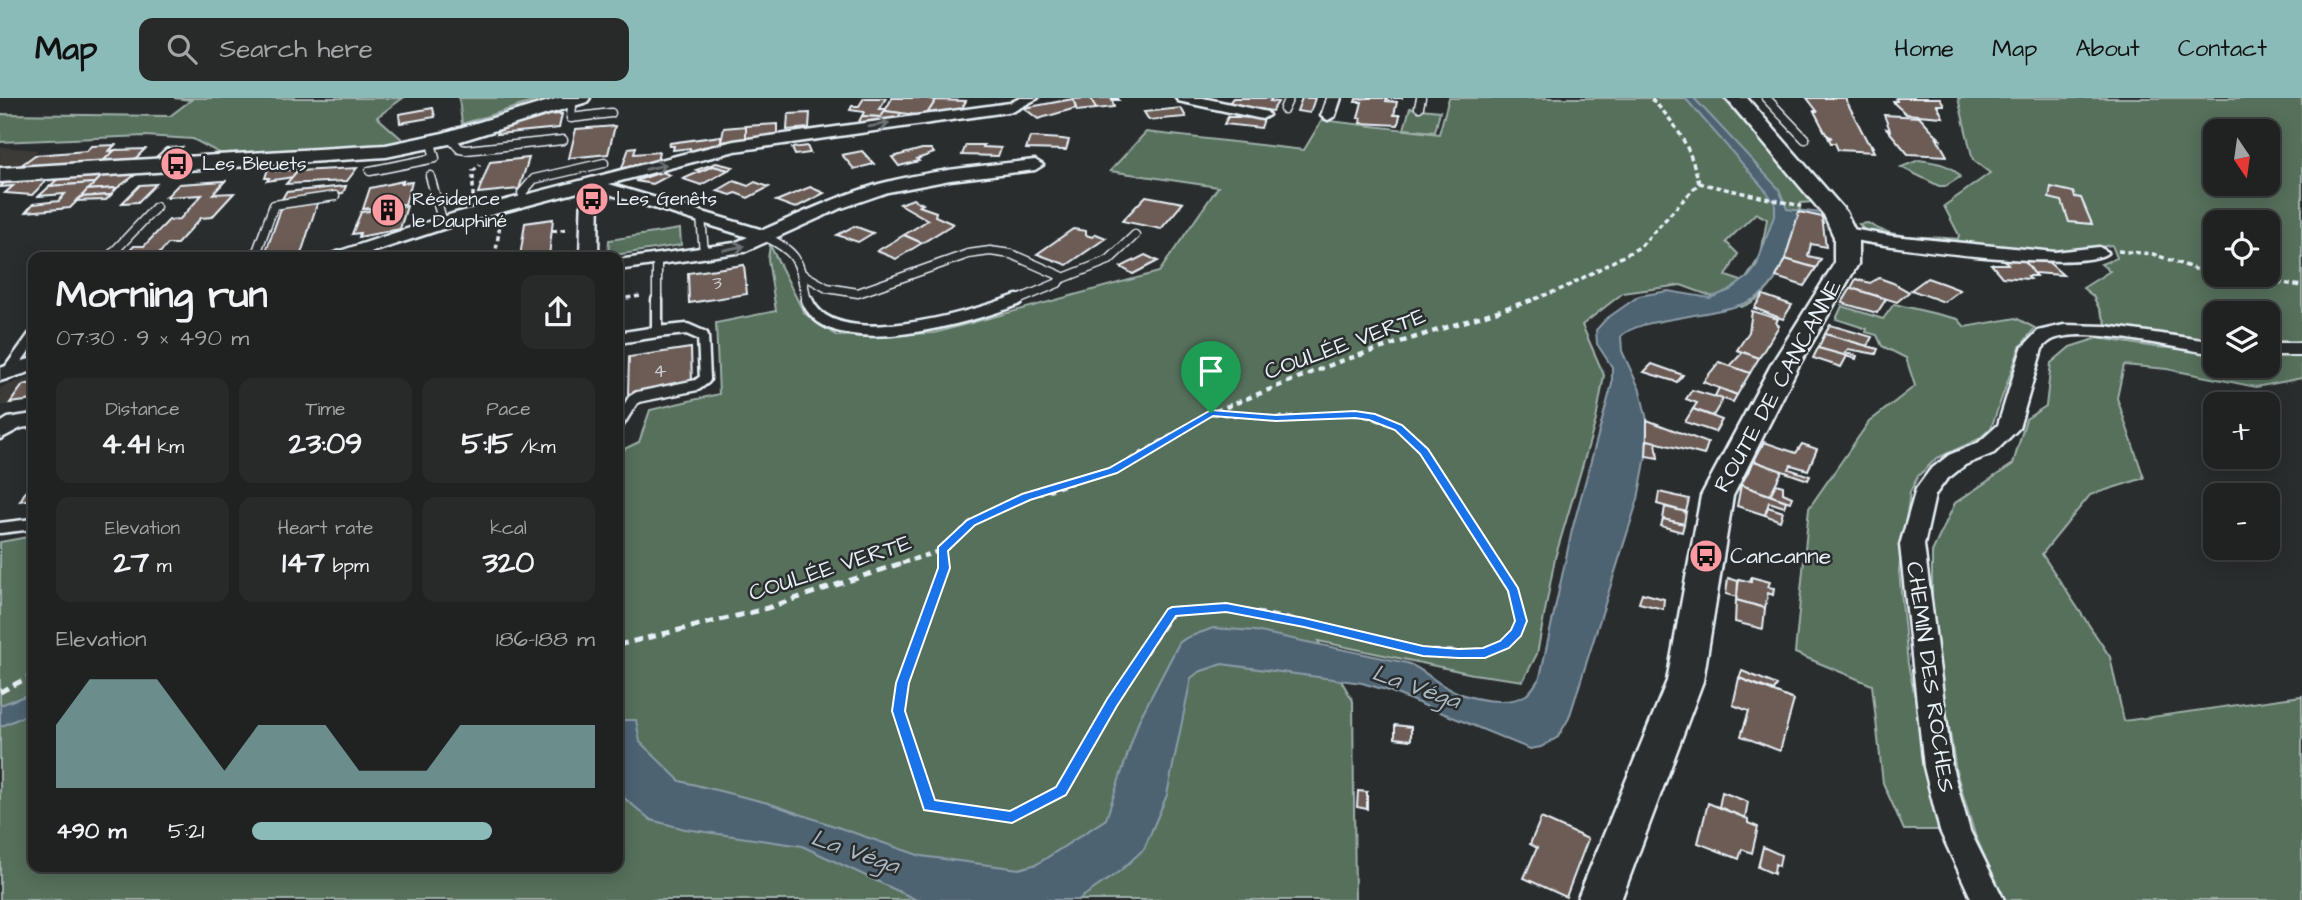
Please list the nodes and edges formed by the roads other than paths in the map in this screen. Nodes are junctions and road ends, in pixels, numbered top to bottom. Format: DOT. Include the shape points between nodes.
graph roads {
  1 [pos="1031,98"];
  2 [pos="1183,98"];
  3 [pos="1289,98"];
  4 [pos="1334,98"];
  5 [pos="1421,98"];
  6 [pos="1736,98"];
  7 [pos="1766,98"];
  8 [pos="573,100"];
  9 [pos="1419,107"];
  10 [pos="1284,109"];
  11 [pos="611,113"];
  12 [pos="1262,115"];
  13 [pos="1328,116"];
  14 [pos="1805,139"];
  15 [pos="563,140"];
  16 [pos="440,141"];
  17 [pos="604,163"];
  18 [pos="1035,165"];
  19 [pos="370,171"];
  20 [pos="0,175"];
  21 [pos="430,176"];
  22 [pos="591,191"];
  23 [pos="335,196"];
  24 [pos="524,196"];
  25 [pos="156,207"];
  26 [pos="701,217"];
  27 [pos="443,223"];
  28 [pos="1846,233"];
  29 [pos="1135,234"];
  30 [pos="764,236"];
  31 [pos="114,252"];
  32 [pos="257,252"];
  33 [pos="355,252"];
  34 [pos="589,252"];
  35 [pos="2099,252"];
  36 [pos="704,253"];
  37 [pos="657,260"];
  38 [pos="623,264"];
  39 [pos="804,275"];
  40 [pos="1061,279"];
  41 [pos="657,332"];
  42 [pos="623,337"];
  43 [pos="28,343"];
  44 [pos="2203,346"];
  45 [pos="2280,349"];
  46 [pos="2302,349"];
  47 [pos="28,366"];
  48 [pos="4,374"];
  49 [pos="623,416"];
  50 [pos="28,421"];
  51 [pos="0,432"];
  52 [pos="28,525"];
  53 [pos="0,528"];
  54 [pos="1599,900"];
  55 [pos="1987,900"];
  22 -- 1 [label="street, one-way" via="748,144 1014,107"];
  2 -- 12 [label="street"];
  3 -- 10 [label="lane"];
  4 -- 13 [label="street"];
  5 -- 9 [label="lane"];
  6 -- 28 [label="main road" via="1834,212"];
  7 -- 14 [label="lane"];
  8 -- 11 [label="lane" via="571,118"];
  8 -- 16 [label="main road"];
  15 -- 16 [label="lane" via="466,150"];
  16 -- 19 [label="lane" via="435,158"];
  16 -- 20 [label="main road" via="372,152"];
  17 -- 24 [label="lane" via="534,179"];
  18 -- 30 [label="street" via="884,188"];
  21 -- 27 [label="lane"];
  22 -- 24 [label="street"];
  22 -- 26 [label="street"];
  22 -- 34 [label="street"];
  23 -- 32 [label="lane" via="274,205"];
  24 -- 27 [label="street"];
  25 -- 31 [label="lane"];
  26 -- 30 [label="street"];
  26 -- 36 [label="lane"];
  27 -- 33 [label="street"];
  28 -- 35 [label="street" via="2055,257"];
  28 -- 54 [label="main road, ROUTE DE CANCANNE" via="1846,264 1785,365 1717,496 1685,681"];
  29 -- 40 [label="lane" via="1109,260"];
  36 -- 30 [label="street, one-way" via="738,248"];
  30 -- 39 [label="lane" via="787,246"];
  36 -- 37 [label="street"];
  37 -- 38 [label="street"];
  37 -- 41 [label="lane"];
  39 -- 40 [label="lane" via="827,288 858,293 968,254 990,251 1011,254 1058,273"];
  39 -- 40 [label="lane" via="806,303 821,319 868,330 923,326 1002,308"];
  41 -- 42 [label="lane"];
  41 -- 49 [label="lane" via="700,332 705,379 697,385 638,397"];
  43 -- 48 [label="lane"];
  44 -- 55 [label="street, CHEMIN DES ROCHES" via="2092,331 2040,338 2032,348 2008,428 1986,448 1938,475 1924,494 1912,545 1938,767 1955,831"];
  45 -- 46 [label="street"];
  47 -- 48 [label="street"];
  50 -- 51 [label="street"];
  52 -- 53 [label="lane"];
}
